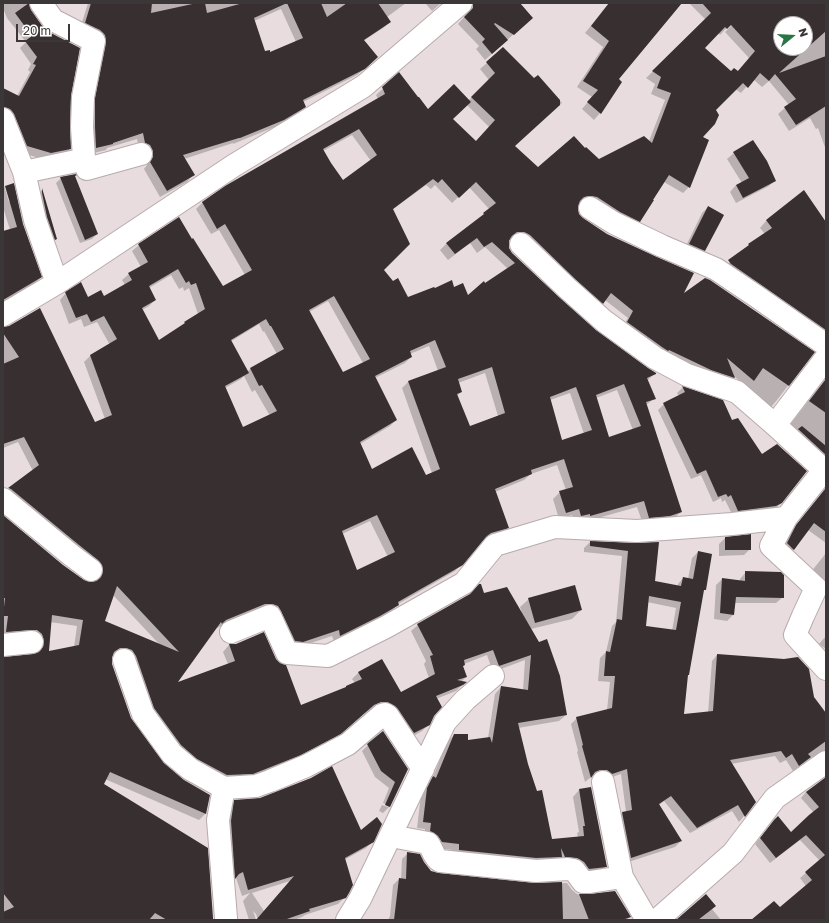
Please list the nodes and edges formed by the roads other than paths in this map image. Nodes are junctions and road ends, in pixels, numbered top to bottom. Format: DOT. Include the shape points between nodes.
graph roads {
  1 [pos="41,3"];
  2 [pos="461,3"];
  3 [pos="3,120"];
  4 [pos="141,154"];
  5 [pos="84,158"];
  6 [pos="24,172"];
  7 [pos="590,208"];
  8 [pos="521,244"];
  9 [pos="57,283"];
  10 [pos="3,315"];
  11 [pos="826,345"];
  12 [pos="826,358"];
  13 [pos="776,425"];
  14 [pos="3,499"];
  15 [pos="786,518"];
  16 [pos="91,570"];
  17 [pos="821,583"];
  18 [pos="231,632"];
  19 [pos="32,642"];
  20 [pos="3,645"];
  21 [pos="124,660"];
  22 [pos="826,669"];
  23 [pos="493,676"];
  24 [pos="826,762"];
  25 [pos="423,769"];
  26 [pos="603,782"];
  27 [pos="224,788"];
  28 [pos="391,836"];
  29 [pos="622,877"];
  30 [pos="226,918"];
  31 [pos="347,920"];
  32 [pos="647,920"];
  33 [pos="657,920"];
  1 -- 5 [label="street" via="53,20 94,41 83,98"];
  2 -- 9 [label="street" via="364,86 233,166"];
  3 -- 6 [label="street"];
  4 -- 5 [label="street" via="87,169"];
  5 -- 6 [label="street"];
  6 -- 9 [label="street" via="35,220"];
  7 -- 11 [label="street" via="662,246 716,269"];
  8 -- 13 [label="street" via="604,321 655,358 687,375 738,392"];
  9 -- 10 [label="street"];
  12 -- 13 [label="street"];
  13 -- 15 [label="street" via="824,470"];
  14 -- 16 [label="street"];
  15 -- 17 [label="street" via="771,546"];
  15 -- 18 [label="street" via="637,531 555,527 495,545 464,583 328,656 287,653 270,616"];
  17 -- 22 [label="street" via="795,635"];
  19 -- 20 [label="street"];
  21 -- 27 [label="street" via="143,714 172,754 190,769"];
  23 -- 25 [label="street" via="465,700 445,722"];
  24 -- 33 [label="street" via="775,798 733,853"];
  25 -- 27 [label="street" via="385,714 348,744 306,766 256,786"];
  25 -- 28 [label="street"];
  26 -- 29 [label="street"];
  27 -- 30 [label="street" via="218,820"];
  28 -- 29 [label="street" via="428,843 436,859 440,861 536,871 568,868 574,870 583,882"];
  28 -- 31 [label="street"];
  29 -- 32 [label="street"];
}
